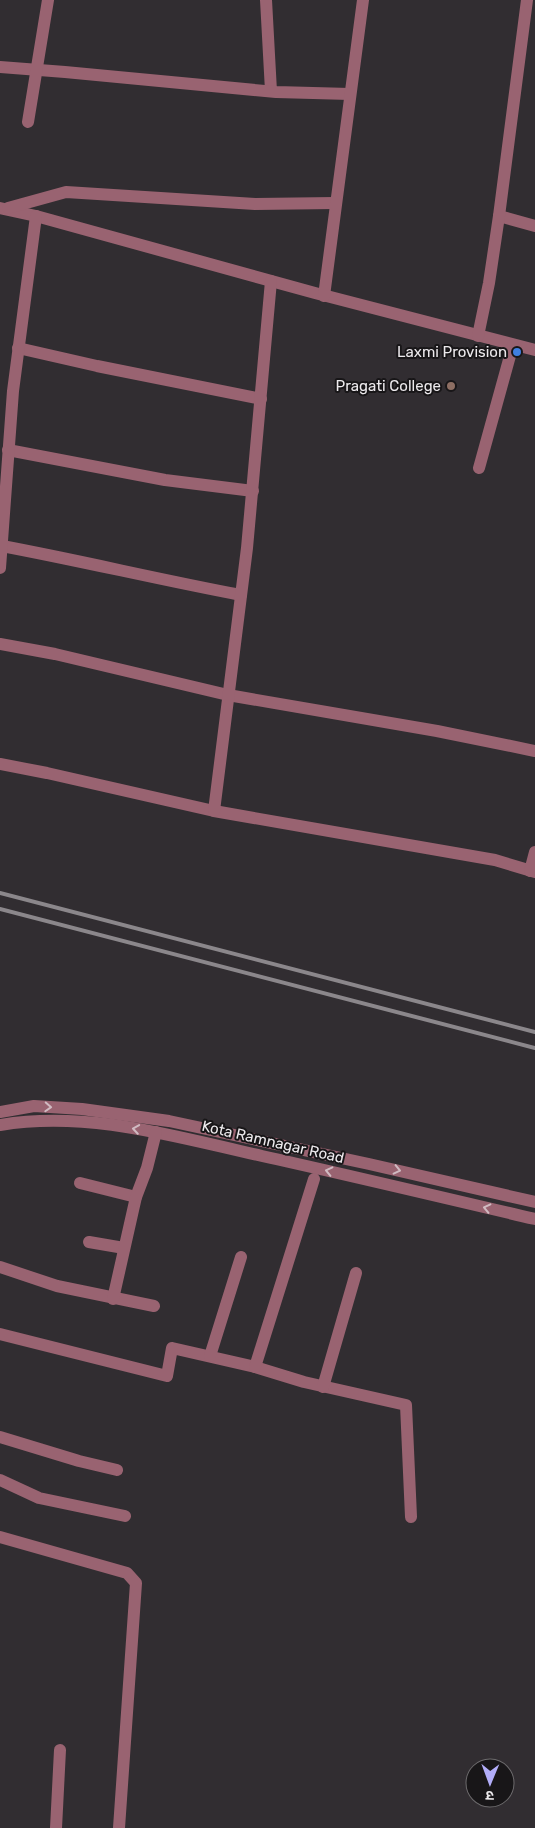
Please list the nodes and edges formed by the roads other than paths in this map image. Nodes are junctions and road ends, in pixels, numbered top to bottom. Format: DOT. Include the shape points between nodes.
graph roads {
  1 [pos="48,0"];
  2 [pos="266,0"];
  3 [pos="363,0"];
  4 [pos="526,0"];
  5 [pos="0,68"];
  6 [pos="36,70"];
  7 [pos="271,91"];
  8 [pos="350,94"];
  9 [pos="28,122"];
  10 [pos="336,203"];
  11 [pos="4,208"];
  12 [pos="36,216"];
  13 [pos="500,216"];
  14 [pos="535,226"];
  15 [pos="271,281"];
  16 [pos="324,296"];
  17 [pos="478,336"];
  18 [pos="513,345"];
  19 [pos="18,348"];
  20 [pos="535,350"];
  21 [pos="261,399"];
  22 [pos="8,450"];
  23 [pos="480,468"];
  24 [pos="253,490"];
  25 [pos="2,546"];
  26 [pos="0,568"];
  27 [pos="241,595"];
  28 [pos="0,644"];
  29 [pos="228,695"];
  30 [pos="535,751"];
  31 [pos="0,764"];
  32 [pos="214,810"];
  33 [pos="535,852"];
  34 [pos="533,872"];
  35 [pos="0,1112"];
  36 [pos="0,1125"];
  37 [pos="156,1132"];
  38 [pos="314,1179"];
  39 [pos="80,1183"];
  40 [pos="136,1197"];
  41 [pos="535,1202"];
  42 [pos="535,1219"];
  43 [pos="88,1242"];
  44 [pos="124,1248"];
  45 [pos="241,1257"];
  46 [pos="0,1267"];
  47 [pos="356,1273"];
  48 [pos="113,1298"];
  49 [pos="154,1306"];
  50 [pos="0,1334"];
  51 [pos="210,1356"];
  52 [pos="255,1367"];
  53 [pos="323,1387"];
  54 [pos="0,1437"];
  55 [pos="117,1470"];
  56 [pos="0,1480"];
  57 [pos="125,1516"];
  58 [pos="411,1517"];
  59 [pos="0,1537"];
  60 [pos="60,1750"];
  61 [pos="56,1828"];
  62 [pos="119,1828"];
  1 -- 6 [label="street"];
  2 -- 7 [label="street"];
  3 -- 8 [label="street"];
  4 -- 13 [label="street"];
  5 -- 6 [label="street"];
  6 -- 7 [label="street"];
  6 -- 9 [label="street"];
  7 -- 8 [label="street"];
  8 -- 10 [label="street"];
  10 -- 11 [label="street" via="255,204 66,192"];
  10 -- 16 [label="street"];
  11 -- 12 [label="street"];
  12 -- 15 [label="street"];
  12 -- 19 [label="street"];
  13 -- 14 [label="street"];
  13 -- 17 [label="street"];
  15 -- 16 [label="street"];
  15 -- 21 [label="street"];
  16 -- 17 [label="street"];
  17 -- 18 [label="street"];
  18 -- 20 [label="street"];
  18 -- 23 [label="street"];
  19 -- 21 [label="street"];
  19 -- 22 [label="street"];
  21 -- 24 [label="street"];
  22 -- 24 [label="street" via="165,480"];
  22 -- 25 [label="street"];
  24 -- 27 [label="street"];
  25 -- 26 [label="street"];
  25 -- 27 [label="street"];
  27 -- 29 [label="street"];
  28 -- 29 [label="street"];
  29 -- 30 [label="street"];
  29 -- 32 [label="street"];
  31 -- 32 [label="street"];
  32 -- 34 [label="street" via="495,860"];
  33 -- 34 [label="street"];
  35 -- 41 [label="street, one-way" via="34,1106 169,1121"];
  37 -- 36 [label="street, Kota Ramnagar Road, one-way" via="82,1121 22,1121"];
  37 -- 40 [label="street"];
  42 -- 37 [label="street, Kota Ramnagar Road, one-way"];
  38 -- 52 [label="street"];
  39 -- 40 [label="street"];
  40 -- 44 [label="street"];
  43 -- 44 [label="street"];
  44 -- 48 [label="street"];
  45 -- 51 [label="street"];
  46 -- 48 [label="street" via="57,1286"];
  47 -- 53 [label="street"];
  48 -- 49 [label="street"];
  50 -- 51 [label="street" via="167,1376 172,1348"];
  51 -- 52 [label="street"];
  52 -- 53 [label="street"];
  53 -- 58 [label="street" via="406,1405"];
  54 -- 55 [label="street"];
  56 -- 57 [label="street" via="39,1498"];
  59 -- 62 [label="street" via="127,1573 136,1583"];
  60 -- 61 [label="street"];
}
